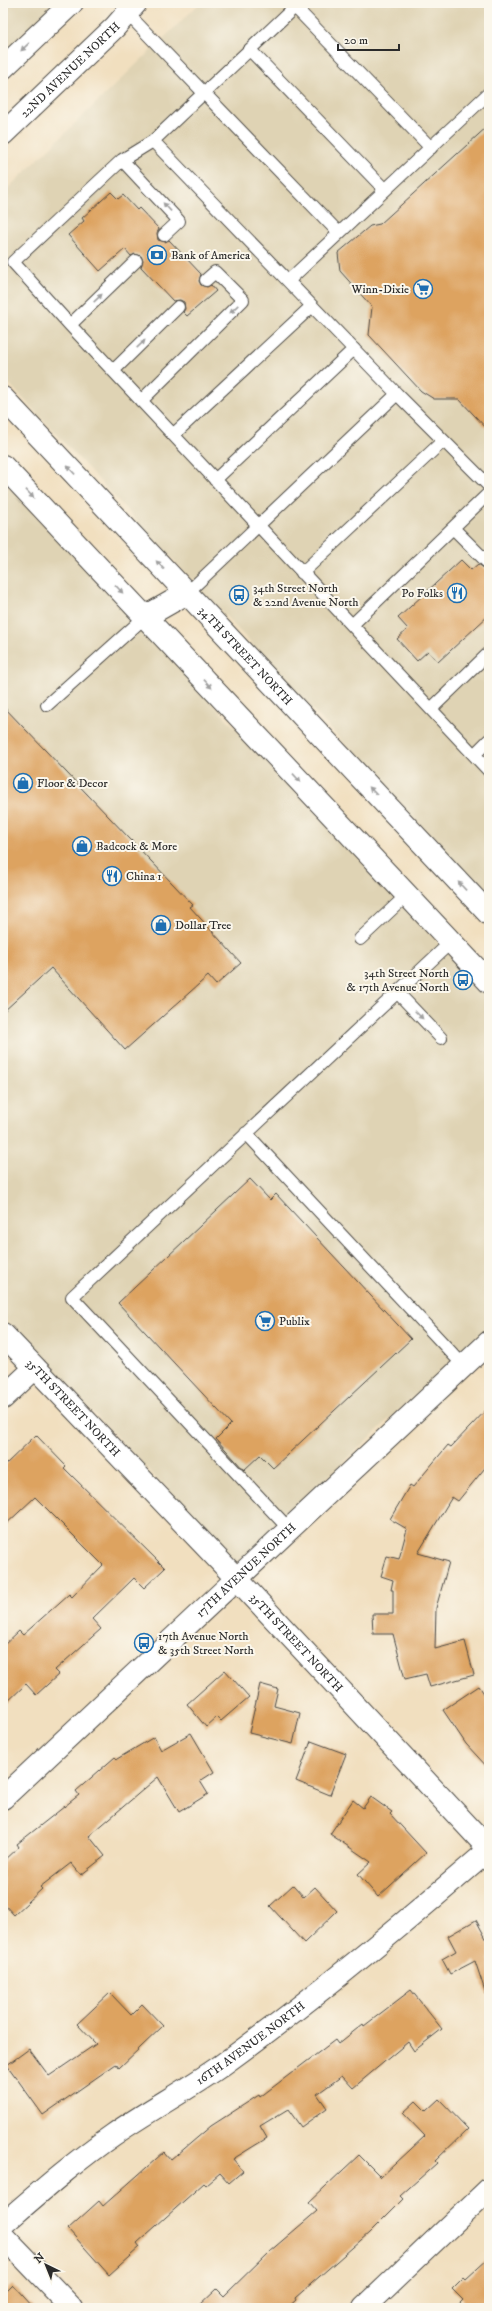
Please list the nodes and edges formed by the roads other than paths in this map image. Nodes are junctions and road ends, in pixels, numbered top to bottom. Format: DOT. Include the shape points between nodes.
graph roads {
  1 [pos="72,3"];
  2 [pos="297,5"];
  3 [pos="131,8"];
  4 [pos="250,50"];
  5 [pos="3,68"];
  6 [pos="203,94"];
  7 [pos="489,94"];
  8 [pos="3,134"];
  9 [pos="153,141"];
  10 [pos="431,148"];
  11 [pos="122,160"];
  12 [pos="385,190"];
  13 [pos="339,233"];
  14 [pos="164,235"];
  15 [pos="136,261"];
  16 [pos="206,280"];
  17 [pos="288,281"];
  18 [pos="178,306"];
  19 [pos="312,306"];
  20 [pos="70,325"];
  21 [pos="354,349"];
  22 [pos="113,371"];
  23 [pos="397,394"];
  24 [pos="3,398"];
  25 [pos="141,401"];
  26 [pos="173,435"];
  27 [pos="443,441"];
  28 [pos="3,466"];
  29 [pos="215,480"];
  30 [pos="489,486"];
  31 [pos="489,493"];
  32 [pos="258,525"];
  33 [pos="453,528"];
  34 [pos="489,564"];
  35 [pos="302,572"];
  36 [pos="187,593"];
  37 [pos="145,617"];
  38 [pos="352,625"];
  39 [pos="489,653"];
  40 [pos="46,705"];
  41 [pos="430,709"];
  42 [pos="489,740"];
  43 [pos="474,755"];
  44 [pos="489,771"];
  45 [pos="407,895"];
  46 [pos="489,914"];
  47 [pos="360,939"];
  48 [pos="451,942"];
  49 [pos="489,982"];
  50 [pos="397,992"];
  51 [pos="441,1038"];
  52 [pos="246,1133"];
  53 [pos="3,1334"];
  54 [pos="489,1342"];
  55 [pos="464,1366"];
  56 [pos="35,1368"];
  57 [pos="3,1398"];
  58 [pos="290,1530"];
  59 [pos="237,1579"];
  60 [pos="3,1798"];
  61 [pos="489,1850"];
  62 [pos="489,2189"];
  63 [pos="3,2224"];
  64 [pos="3,2236"];
  65 [pos="72,2308"];
  66 [pos="364,2308"];
  1 -- 5 [label="main road, one-way"];
  2 -- 4 [label="lane"];
  2 -- 10 [label="lane"];
  3 -- 6 [label="lane"];
  3 -- 8 [label="main road, 22ND AVENUE NORTH"];
  4 -- 6 [label="lane"];
  4 -- 12 [label="lane"];
  6 -- 9 [label="lane"];
  6 -- 13 [label="lane"];
  7 -- 10 [label="lane"];
  9 -- 11 [label="lane"];
  9 -- 17 [label="lane"];
  10 -- 12 [label="lane"];
  14 -- 11 [label="lane, one-way" via="179,221"];
  11 -- 20 [label="lane" via="13,262"];
  12 -- 13 [label="lane"];
  13 -- 17 [label="lane"];
  20 -- 15 [label="lane, one-way"];
  16 -- 25 [label="lane, one-way" via="215,272 243,300"];
  17 -- 19 [label="lane"];
  22 -- 18 [label="lane, one-way"];
  19 -- 21 [label="lane"];
  19 -- 26 [label="lane"];
  20 -- 22 [label="lane"];
  21 -- 23 [label="lane"];
  21 -- 29 [label="lane"];
  22 -- 25 [label="lane"];
  23 -- 27 [label="lane"];
  23 -- 32 [label="lane"];
  36 -- 24 [label="main road, 34TH STREET NORTH, one-way"];
  25 -- 26 [label="lane"];
  26 -- 29 [label="lane"];
  27 -- 30 [label="lane"];
  27 -- 35 [label="lane"];
  28 -- 37 [label="main road, one-way"];
  29 -- 32 [label="lane"];
  31 -- 33 [label="lane"];
  32 -- 35 [label="lane"];
  32 -- 36 [label="lane"];
  33 -- 34 [label="lane"];
  33 -- 38 [label="lane"];
  35 -- 38 [label="lane"];
  36 -- 37 [label="main road"];
  46 -- 36 [label="main road, 34TH STREET NORTH, one-way"];
  37 -- 40 [label="lane"];
  37 -- 45 [label="main road, one-way"];
  38 -- 41 [label="lane"];
  39 -- 41 [label="lane"];
  41 -- 43 [label="lane"];
  42 -- 43 [label="lane"];
  43 -- 44 [label="lane"];
  45 -- 47 [label="lane"];
  45 -- 48 [label="main road"];
  48 -- 49 [label="main road"];
  48 -- 50 [label="lane"];
  50 -- 51 [label="lane, one-way"];
  50 -- 52 [label="lane"];
  52 -- 55 [label="lane"];
  52 -- 58 [label="lane" via="72,1297"];
  53 -- 56 [label="main road, 35TH STREET NORTH"];
  54 -- 55 [label="main road, 17TH AVENUE NORTH"];
  55 -- 58 [label="main road, 17TH AVENUE NORTH"];
  56 -- 57 [label="main road"];
  56 -- 59 [label="main road, 35TH STREET NORTH"];
  58 -- 59 [label="main road, 17TH AVENUE NORTH"];
  59 -- 60 [label="main road, 17TH AVENUE NORTH"];
  59 -- 61 [label="main road, 35TH STREET NORTH"];
  61 -- 63 [label="main road, 16TH AVENUE NORTH" via="364,1957 290,2015 221,2066 65,2170"];
  62 -- 66 [label="main road"];
  64 -- 65 [label="main road"];
}
